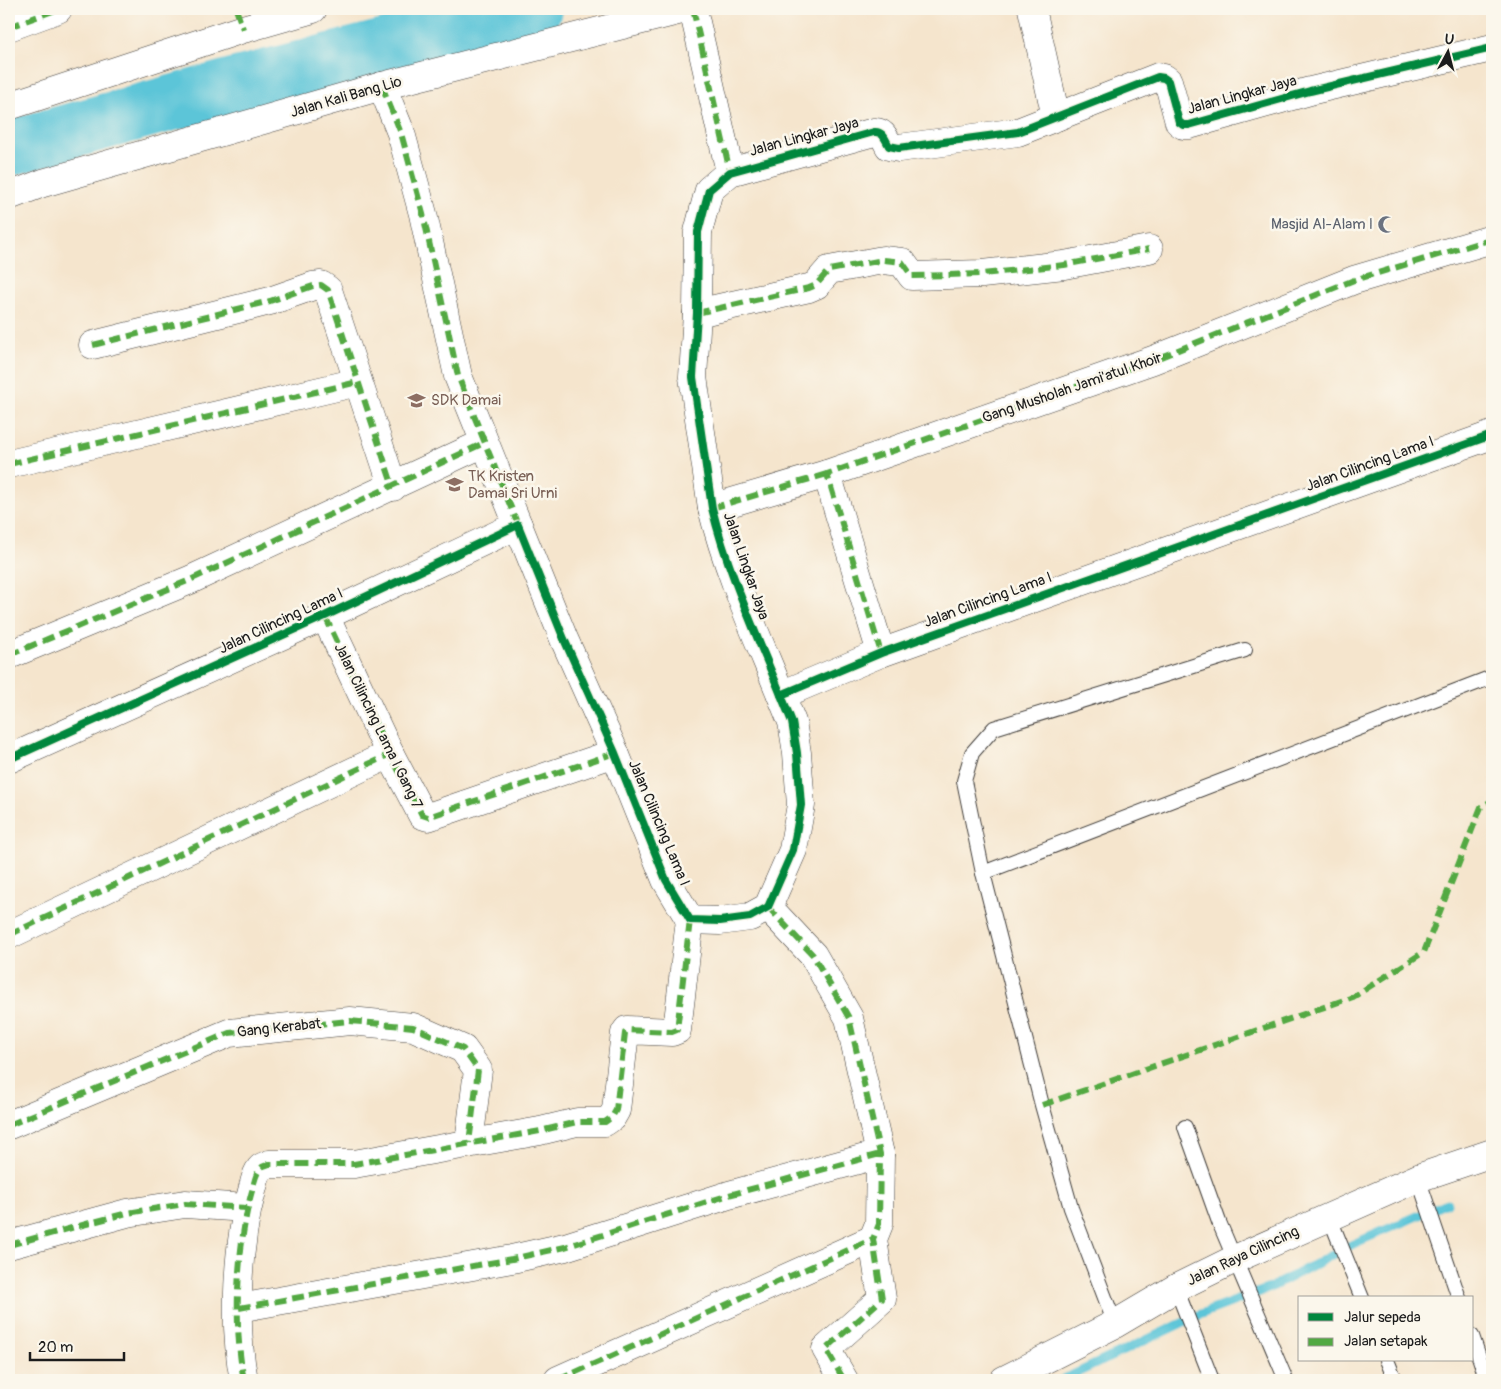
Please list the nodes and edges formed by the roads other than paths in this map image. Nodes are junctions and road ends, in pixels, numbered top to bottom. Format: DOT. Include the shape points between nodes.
graph roads {
  1 [pos="58,9"];
  2 [pos="313,9"];
  3 [pos="686,9"];
  4 [pos="693,9"];
  5 [pos="1032,9"];
  6 [pos="240,19"];
  7 [pos="9,27"];
  8 [pos="1492,48"];
  9 [pos="382,86"];
  10 [pos="9,106"];
  11 [pos="1056,117"];
  12 [pos="730,172"];
  13 [pos="9,196"];
  14 [pos="1492,239"];
  15 [pos="1149,249"];
  16 [pos="697,313"];
  17 [pos="94,345"];
  18 [pos="358,382"];
  19 [pos="1492,435"];
  20 [pos="484,443"];
  21 [pos="9,464"];
  22 [pos="827,474"];
  23 [pos="393,487"];
  24 [pos="712,508"];
  25 [pos="518,525"];
  26 [pos="325,616"];
  27 [pos="1246,650"];
  28 [pos="881,653"];
  29 [pos="9,656"];
  30 [pos="1492,677"];
  31 [pos="781,696"];
  32 [pos="615,753"];
  33 [pos="390,754"];
  34 [pos="9,759"];
  35 [pos="983,874"];
  36 [pos="768,907"];
  37 [pos="690,920"];
  38 [pos="9,934"];
  39 [pos="9,1125"];
  40 [pos="1185,1127"];
  41 [pos="469,1143"];
  42 [pos="1492,1153"];
  43 [pos="880,1154"];
  44 [pos="1418,1178"];
  45 [pos="247,1208"];
  46 [pos="1330,1216"];
  47 [pos="873,1239"];
  48 [pos="9,1245"];
  49 [pos="1235,1259"];
  50 [pos="1176,1288"];
  51 [pos="1361,1296"];
  52 [pos="1458,1296"];
  53 [pos="239,1308"];
  54 [pos="1115,1324"];
  55 [pos="1474,1342"];
  56 [pos="1388,1362"];
  57 [pos="244,1380"];
  58 [pos="558,1380"];
  59 [pos="844,1380"];
  60 [pos="1004,1380"];
  61 [pos="1212,1380"];
  62 [pos="1286,1380"];
  63 [pos="1394,1380"];
  64 [pos="1487,1380"];
  1 -- 7 [label="street"];
  2 -- 6 [label="street"];
  3 -- 9 [label="street, Jalan Kali Bang Lio"];
  4 -- 12 [label="street"];
  5 -- 11 [label="street"];
  6 -- 10 [label="street"];
  8 -- 11 [label="street, Jalan Lingkar Jaya" via="1310,91 1189,125 1179,122 1168,81 1158,77"];
  9 -- 13 [label="street, Jalan Kali Bang Lio" via="43,183"];
  9 -- 20 [label="street" via="401,133 423,214 458,376"];
  11 -- 12 [label="street, Jalan Lingkar Jaya" via="1018,132 899,148 889,146 882,134 874,132"];
  12 -- 16 [label="street, Jalan Lingkar Jaya" via="709,190 698,232"];
  14 -- 22 [label="street, Gang Musholah Jami'atul Khoir" via="1354,280 1153,360"];
  15 -- 16 [label="street" via="1064,265 982,274 912,276 902,262 883,260 829,270 809,288"];
  16 -- 24 [label="street, Jalan Lingkar Jaya" via="693,377"];
  17 -- 18 [label="street" via="322,285 328,290"];
  18 -- 21 [label="street"];
  18 -- 23 [label="street"];
  19 -- 28 [label="street, Jalan Cilincing Lama I"];
  20 -- 23 [label="street"];
  20 -- 25 [label="street"];
  22 -- 24 [label="street, Gang Musholah Jami'atul Khoir"];
  22 -- 28 [label="street"];
  23 -- 29 [label="street" via="190,580"];
  24 -- 31 [label="street, Jalan Lingkar Jaya" via="748,616"];
  25 -- 26 [label="street, Jalan Cilincing Lama I"];
  25 -- 32 [label="street, Jalan Cilincing Lama I"];
  26 -- 33 [label="street, Jalan Cilincing Lama I Gang 7"];
  26 -- 34 [label="street, Jalan Cilincing Lama I"];
  27 -- 35 [label="lane" via="994,728 972,753 964,781"];
  28 -- 31 [label="street, Jalan Cilincing Lama I"];
  30 -- 35 [label="lane"];
  31 -- 36 [label="street" via="793,730 801,805 793,850"];
  32 -- 33 [label="street, Jalan Cilincing Lama I Gang 7" via="428,817 422,815"];
  32 -- 37 [label="street, Jalan Cilincing Lama I" via="666,880"];
  33 -- 38 [label="street"];
  35 -- 54 [label="lane" via="1071,1208"];
  36 -- 37 [label="street" via="750,917"];
  36 -- 43 [label="street" via="813,955 849,1018"];
  37 -- 41 [label="street" via="677,1030 632,1029 624,1033 616,1110 612,1117 605,1122 577,1122"];
  39 -- 41 [label="street, Gang Kerabat" via="229,1033 350,1021 413,1027 463,1049 478,1070"];
  40 -- 49 [label="lane"];
  41 -- 45 [label="street" via="354,1164 269,1164 257,1172"];
  42 -- 44 [label="street, Jalan Raya Cilincing"];
  43 -- 47 [label="street" via="879,1224"];
  43 -- 53 [label="street" via="729,1195 565,1247"];
  44 -- 46 [label="street, Jalan Raya Cilincing"];
  44 -- 52 [label="lane"];
  45 -- 48 [label="street" via="185,1204 127,1213"];
  45 -- 53 [label="street"];
  46 -- 49 [label="street, Jalan Raya Cilincing"];
  46 -- 51 [label="lane"];
  47 -- 58 [label="street"];
  47 -- 59 [label="street" via="882,1300 826,1349"];
  49 -- 50 [label="street, Jalan Raya Cilincing"];
  49 -- 62 [label="lane"];
  50 -- 54 [label="street, Jalan Raya Cilincing"];
  50 -- 61 [label="lane"];
  53 -- 57 [label="street"];
  54 -- 60 [label="street, Jalan Raya Cilincing"];
  55 -- 64 [label="lane"];
  56 -- 63 [label="lane"];
}
